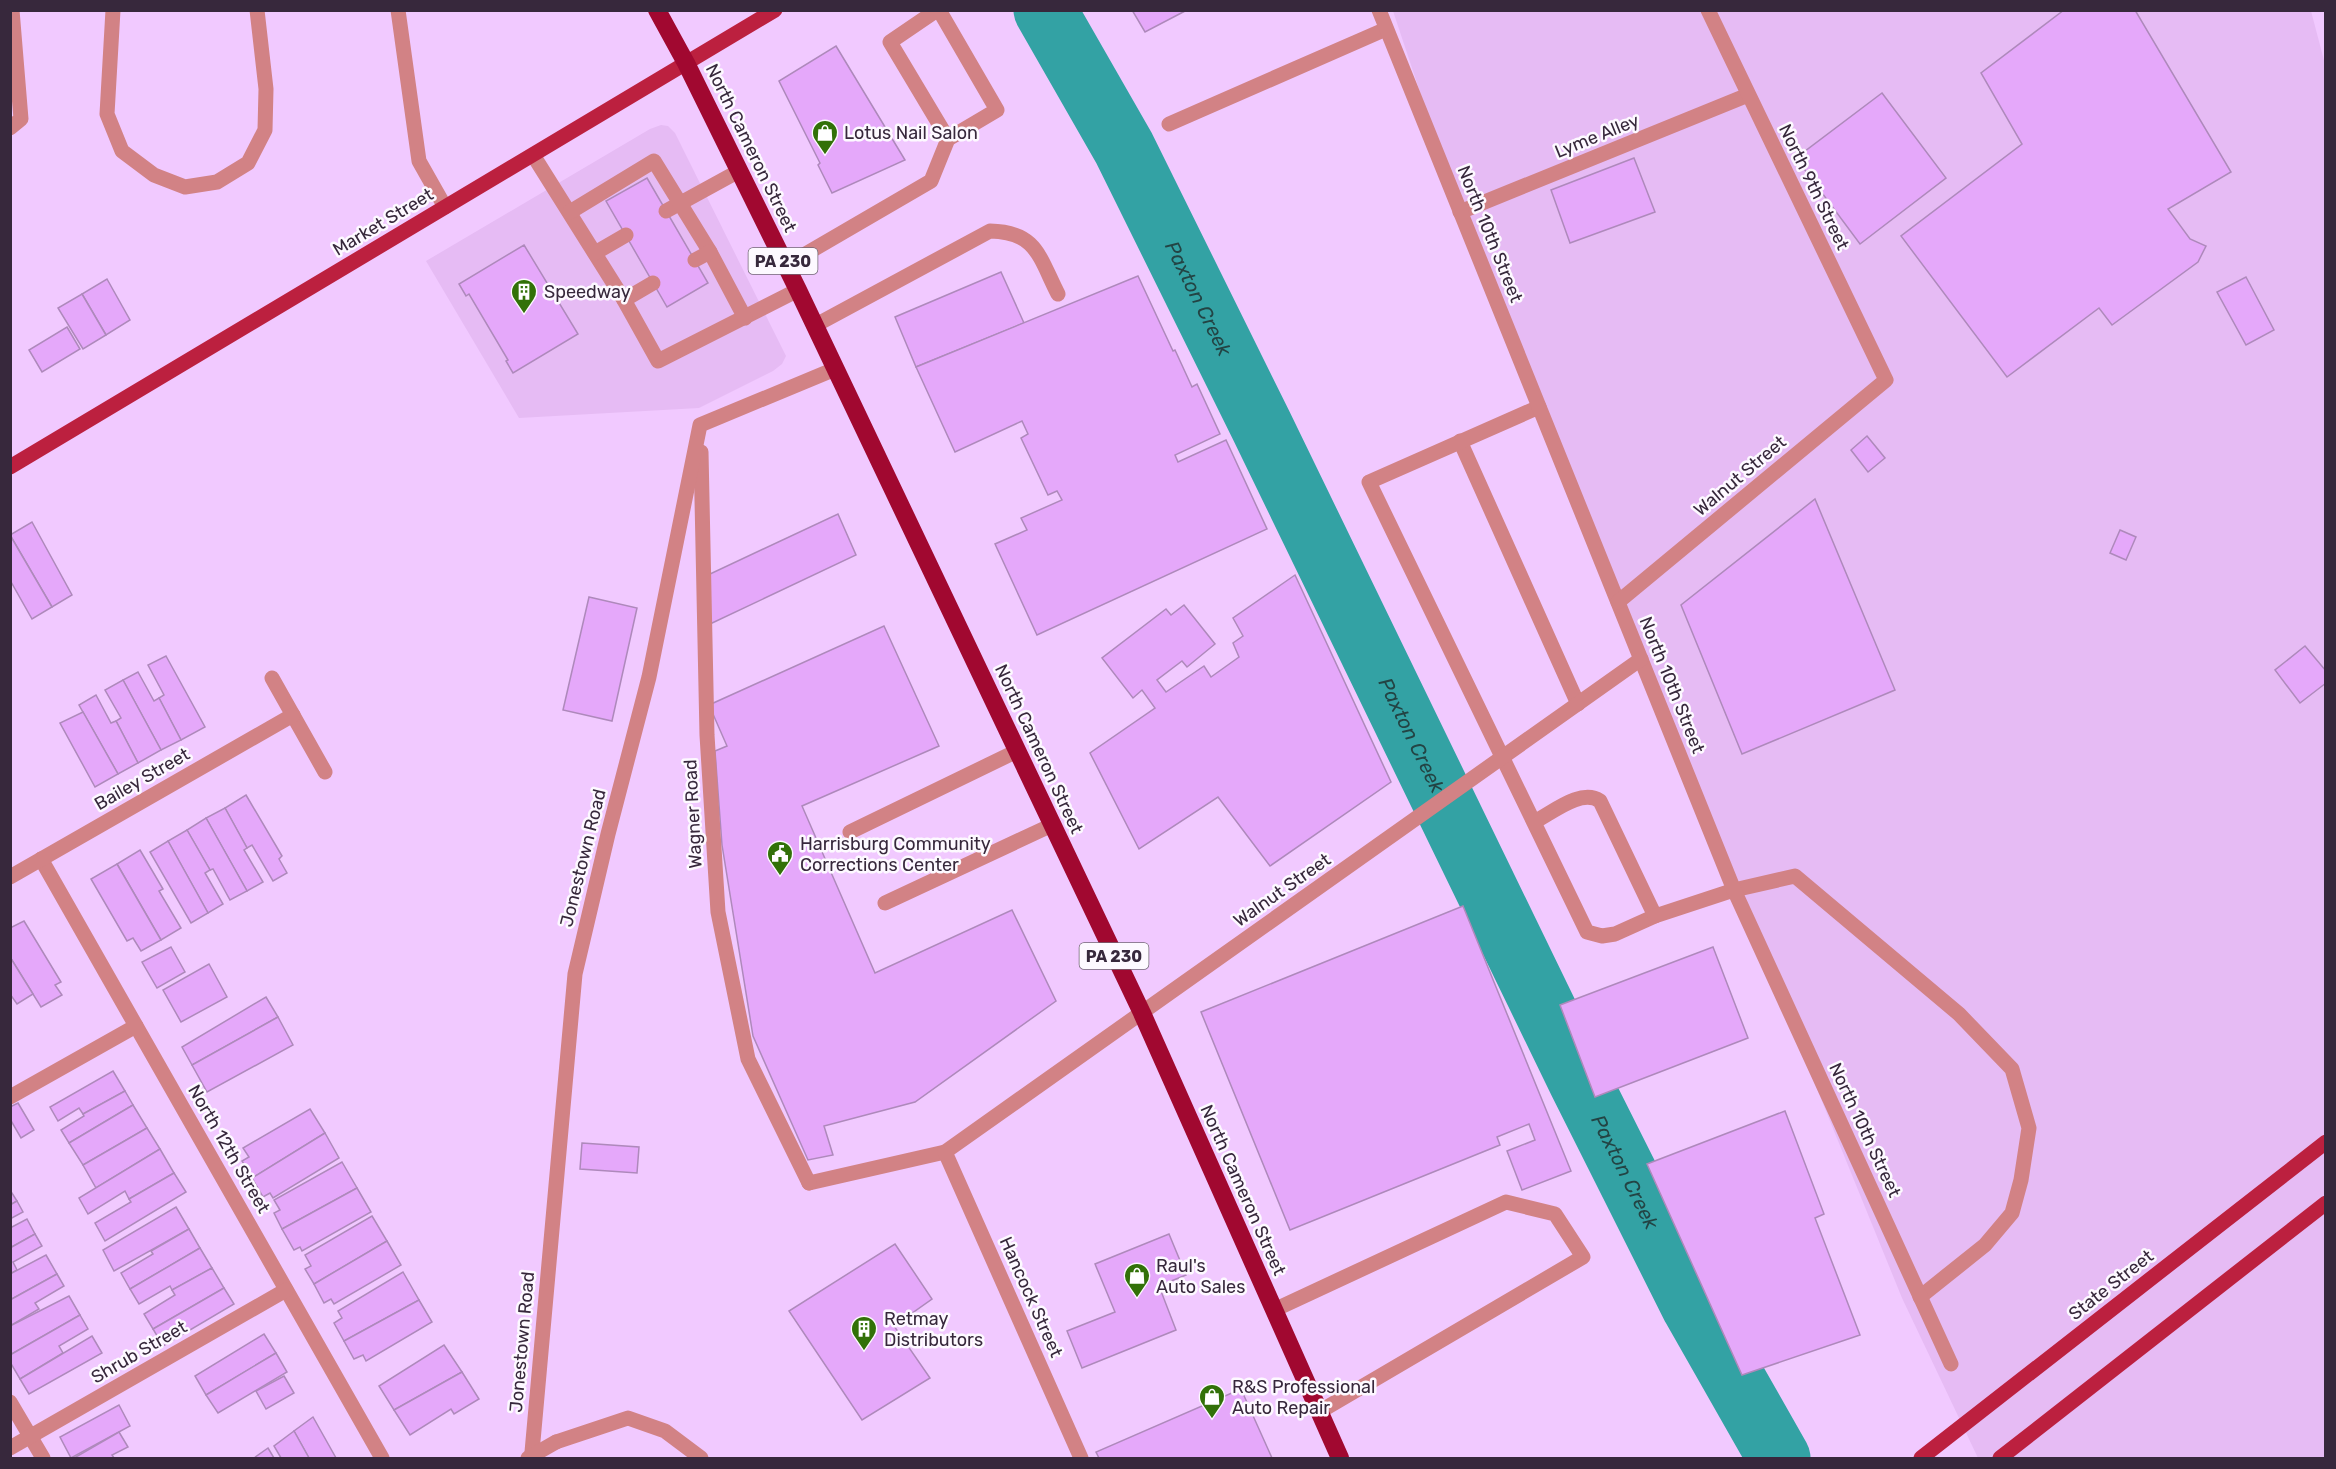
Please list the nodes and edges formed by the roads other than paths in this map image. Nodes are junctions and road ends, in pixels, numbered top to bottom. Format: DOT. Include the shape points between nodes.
graph roads {
  1 [pos="12,10"];
  2 [pos="113,10"];
  3 [pos="257,10"];
  4 [pos="398,10"];
  5 [pos="657,10"];
  6 [pos="775,10"];
  7 [pos="938,10"];
  8 [pos="1379,10"];
  9 [pos="1708,10"];
  10 [pos="1386,29"];
  11 [pos="686,63"];
  12 [pos="1748,95"];
  13 [pos="1169,124"];
  14 [pos="10,128"];
  15 [pos="948,140"];
  16 [pos="533,155"];
  17 [pos="739,171"];
  18 [pos="680,203"];
  19 [pos="445,207"];
  20 [pos="666,211"];
  21 [pos="570,212"];
  22 [pos="1460,212"];
  23 [pos="626,235"];
  24 [pos="710,252"];
  25 [pos="595,253"];
  26 [pos="695,260"];
  27 [pos="785,266"];
  28 [pos="653,283"];
  29 [pos="798,290"];
  30 [pos="1058,294"];
  31 [pos="624,300"];
  32 [pos="745,318"];
  33 [pos="814,326"];
  34 [pos="835,369"];
  35 [pos="1886,380"];
  36 [pos="1539,406"];
  37 [pos="700,425"];
  38 [pos="1460,441"];
  39 [pos="10,467"];
  40 [pos="1618,602"];
  41 [pos="1641,659"];
  42 [pos="272,678"];
  43 [pos="1578,704"];
  44 [pos="293,715"];
  45 [pos="1017,751"];
  46 [pos="1502,758"];
  47 [pos="325,772"];
  48 [pos="1534,822"];
  49 [pos="1052,825"];
  50 [pos="850,832"];
  51 [pos="41,860"];
  52 [pos="10,877"];
  53 [pos="1734,890"];
  54 [pos="885,903"];
  55 [pos="1655,916"];
  56 [pos="1142,1013"];
  57 [pos="136,1026"];
  58 [pos="10,1097"];
  59 [pos="2325,1142"];
  60 [pos="945,1152"];
  61 [pos="2325,1203"];
  62 [pos="286,1290"];
  63 [pos="1920,1297"];
  64 [pos="1274,1310"];
  65 [pos="1951,1364"];
  66 [pos="10,1402"];
  67 [pos="1319,1412"];
  68 [pos="30,1437"];
  69 [pos="10,1448"];
  70 [pos="531,1456"];
  71 [pos="43,1458"];
  72 [pos="382,1458"];
  73 [pos="701,1458"];
  74 [pos="1081,1458"];
  75 [pos="1340,1458"];
  76 [pos="1921,1458"];
  77 [pos="2000,1458"];
  1 -- 14 [label="street" via="21,119"];
  2 -- 3 [label="street" via="107,114 122,151 154,175 185,187 216,182 248,163 265,129 266,89"];
  4 -- 19 [label="street" via="419,161"];
  5 -- 11 [label="highway, PA 230"];
  6 -- 11 [label="main road, Market Street"];
  7 -- 15 [label="street" via="890,42"];
  7 -- 15 [label="street" via="997,110"];
  8 -- 10 [label="street, North 10th Street"];
  9 -- 12 [label="street, North 9th Street"];
  10 -- 13 [label="street"];
  10 -- 22 [label="street, North 10th Street"];
  11 -- 16 [label="main road, Market Street"];
  11 -- 17 [label="highway, North Cameron Street / PA 230"];
  12 -- 22 [label="street, Lyme Alley"];
  12 -- 35 [label="street, North 9th Street"];
  15 -- 27 [label="street" via="931,181"];
  16 -- 19 [label="main road, Market Street"];
  16 -- 21 [label="street"];
  17 -- 18 [label="street"];
  17 -- 27 [label="highway, North Cameron Street / PA 230"];
  18 -- 20 [label="street"];
  18 -- 21 [label="street" via="654,161"];
  18 -- 24 [label="street"];
  19 -- 39 [label="main road, Market Street"];
  21 -- 25 [label="street"];
  22 -- 36 [label="street, North 10th Street"];
  23 -- 25 [label="street"];
  24 -- 26 [label="street"];
  24 -- 32 [label="street"];
  25 -- 31 [label="street"];
  27 -- 29 [label="highway, North Cameron Street / PA 230"];
  28 -- 31 [label="street"];
  29 -- 32 [label="street"];
  29 -- 33 [label="highway, North Cameron Street / PA 230"];
  30 -- 33 [label="street" via="1032,244 1009,231 990,231"];
  31 -- 32 [label="street" via="658,361"];
  33 -- 34 [label="highway, North Cameron Street / PA 230"];
  34 -- 37 [label="street"];
  34 -- 45 [label="highway, North Cameron Street / PA 230"];
  35 -- 40 [label="street, Walnut Street"];
  36 -- 38 [label="street"];
  36 -- 40 [label="street, North 10th Street"];
  37 -- 60 [label="street, Wagner Road" via="707,735 718,912 748,1059 809,1183"];
  37 -- 70 [label="street, Jonestown Road" via="650,677 574,974"];
  38 -- 43 [label="street"];
  38 -- 46 [label="street" via="1369,482"];
  40 -- 41 [label="street, North 10th Street"];
  41 -- 43 [label="street, Walnut Street"];
  41 -- 53 [label="street, North 10th Street"];
  42 -- 44 [label="street"];
  43 -- 46 [label="street, Walnut Street"];
  44 -- 47 [label="street"];
  44 -- 51 [label="street, Bailey Street"];
  45 -- 49 [label="highway, North Cameron Street / PA 230"];
  45 -- 50 [label="street"];
  46 -- 48 [label="street"];
  46 -- 56 [label="street, Walnut Street"];
  48 -- 55 [label="street" via="1587,932 1615,934"];
  48 -- 55 [label="street" via="1583,796 1600,801"];
  49 -- 54 [label="street"];
  49 -- 56 [label="highway, North Cameron Street / PA 230"];
  51 -- 52 [label="street, Bailey Street"];
  51 -- 57 [label="street, North 12th Street"];
  53 -- 55 [label="street"];
  53 -- 63 [label="street, North 10th Street"];
  53 -- 63 [label="street" via="1795,876 1959,1014 2012,1069 2029,1128 2012,1213 1985,1245"];
  56 -- 60 [label="street, Walnut Street"];
  56 -- 64 [label="highway, North Cameron Street / PA 230"];
  57 -- 58 [label="street"];
  57 -- 62 [label="street, North 12th Street"];
  59 -- 76 [label="main road, State Street"];
  60 -- 74 [label="street, Hancock Street"];
  61 -- 77 [label="main road"];
  62 -- 68 [label="street, Shrub Street"];
  62 -- 72 [label="street, North 12th Street"];
  63 -- 65 [label="street, North 10th Street"];
  64 -- 67 [label="highway, North Cameron Street / PA 230"];
  64 -- 67 [label="street" via="1506,1202 1555,1214 1582,1257"];
  66 -- 68 [label="street"];
  67 -- 75 [label="highway, North Cameron Street / PA 230"];
  68 -- 69 [label="street, Shrub Street"];
  68 -- 71 [label="street"];
  70 -- 73 [label="street, bridge" via="556,1442 628,1419 665,1431"];
}
